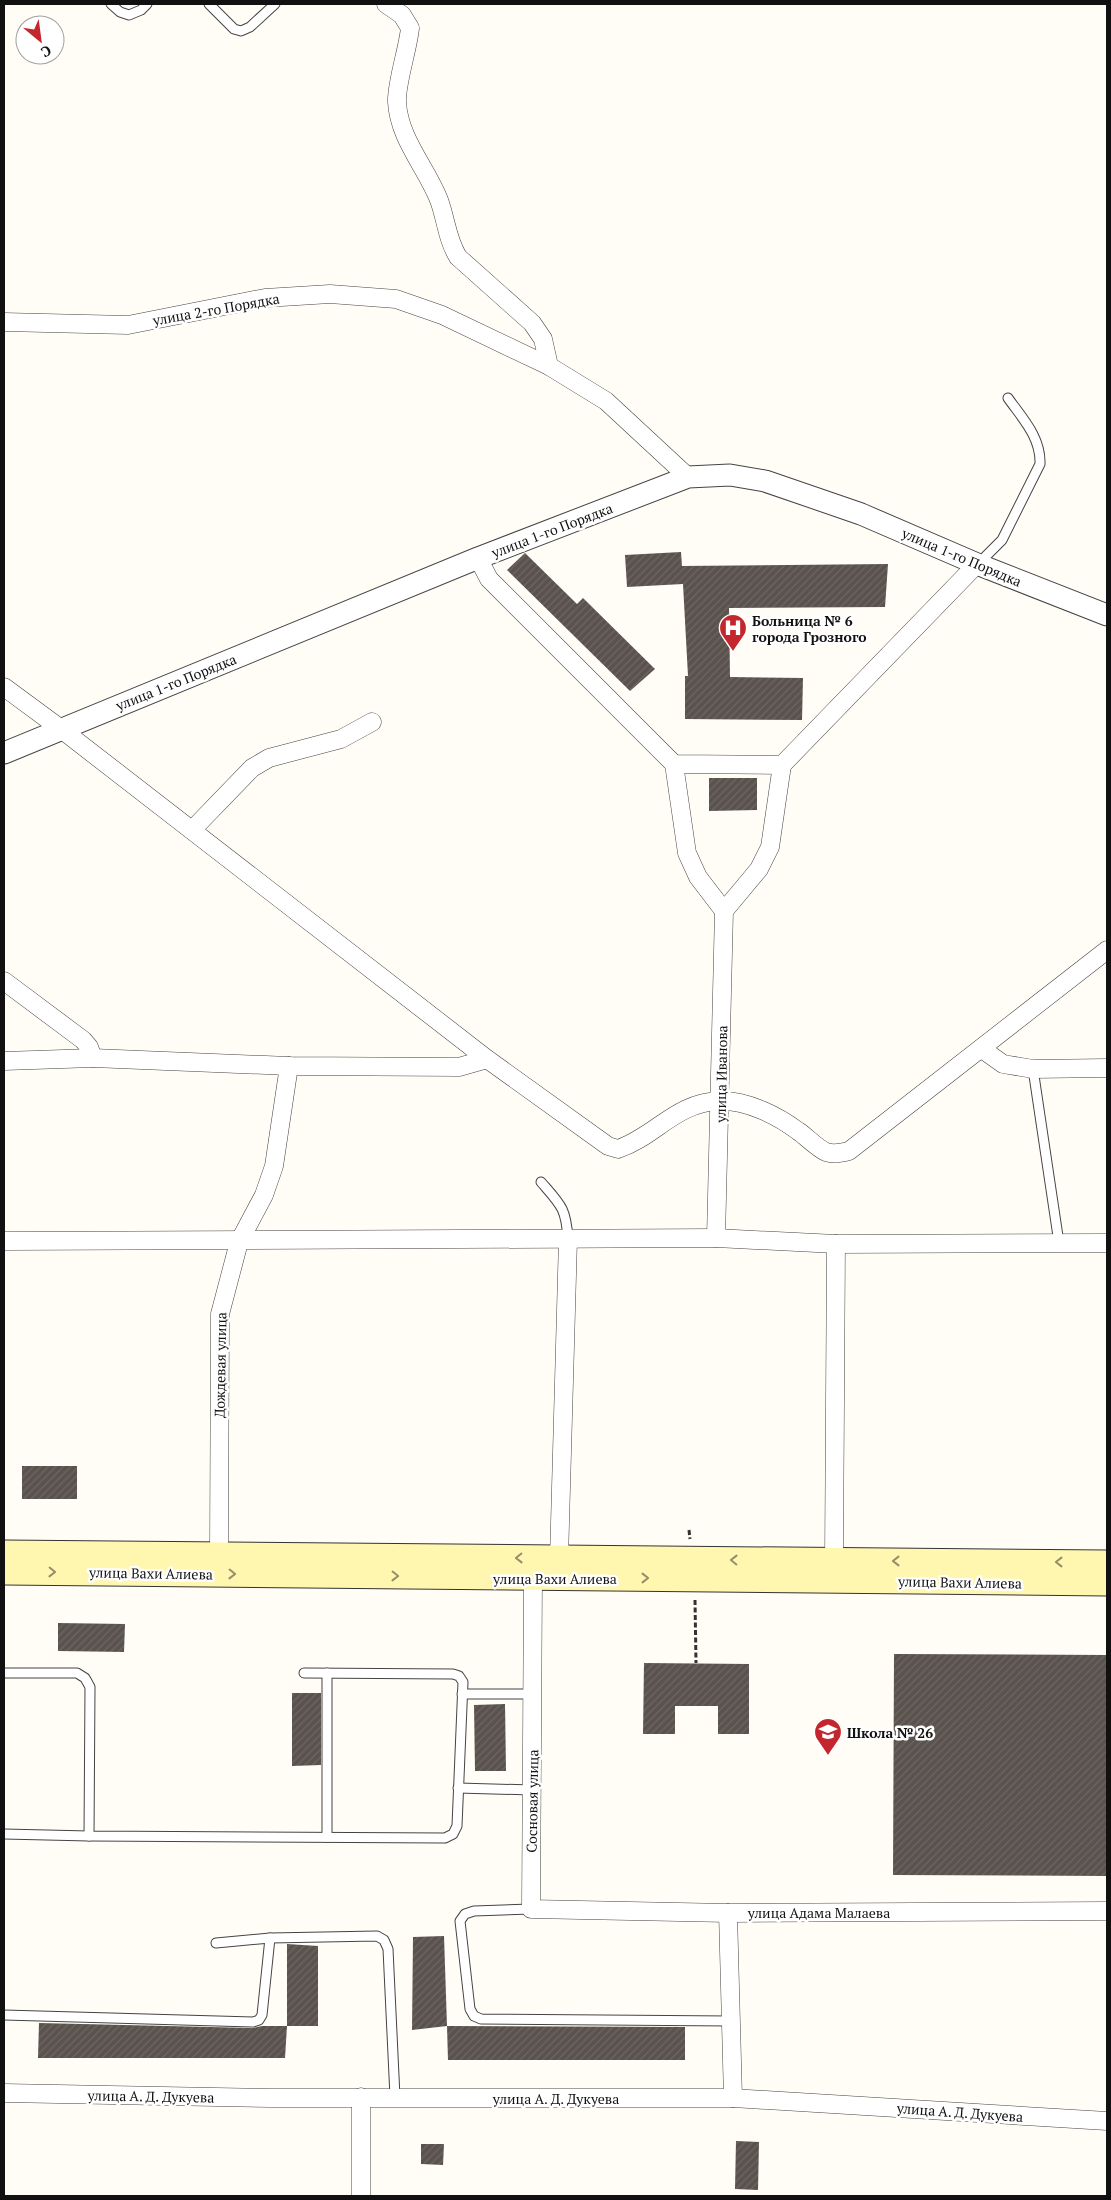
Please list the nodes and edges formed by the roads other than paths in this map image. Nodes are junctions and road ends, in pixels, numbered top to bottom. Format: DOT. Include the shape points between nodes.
graph roads {
  1 [pos="111,4"];
  2 [pos="147,4"];
  3 [pos="209,4"];
  4 [pos="275,4"];
  5 [pos="386,4"];
  6 [pos="4,322"];
  7 [pos="550,366"];
  8 [pos="1008,398"];
  9 [pos="688,477"];
  10 [pos="478,558"];
  11 [pos="977,564"];
  12 [pos="1107,615"];
  13 [pos="4,688"];
  14 [pos="372,722"];
  15 [pos="61,729"];
  16 [pos="4,753"];
  17 [pos="674,764"];
  18 [pos="782,766"];
  19 [pos="192,830"];
  20 [pos="724,910"];
  21 [pos="1107,950"];
  22 [pos="4,981"];
  23 [pos="982,1049"];
  24 [pos="93,1058"];
  25 [pos="487,1059"];
  26 [pos="4,1061"];
  27 [pos="289,1066"];
  28 [pos="1107,1068"];
  29 [pos="1032,1069"];
  30 [pos="721,1100"];
  31 [pos="541,1182"];
  32 [pos="716,1238"];
  33 [pos="568,1239"];
  34 [pos="4,1241"];
  35 [pos="239,1242"];
  36 [pos="1059,1243"];
  37 [pos="1107,1243"];
  38 [pos="836,1244"];
  39 [pos="4,1553"];
  40 [pos="218,1555"];
  41 [pos="560,1558"];
  42 [pos="834,1561"];
  43 [pos="1107,1563"];
  44 [pos="4,1572"];
  45 [pos="533,1578"];
  46 [pos="1107,1583"];
  47 [pos="4,1673"];
  48 [pos="304,1673"];
  49 [pos="327,1673"];
  50 [pos="462,1694"];
  51 [pos="533,1694"];
  52 [pos="458,1788"];
  53 [pos="532,1790"];
  54 [pos="4,1834"];
  55 [pos="89,1836"];
  56 [pos="327,1837"];
  57 [pos="531,1909"];
  58 [pos="1107,1911"];
  59 [pos="728,1913"];
  60 [pos="270,1938"];
  61 [pos="216,1943"];
  62 [pos="4,2015"];
  63 [pos="730,2021"];
  64 [pos="4,2093"];
  65 [pos="395,2097"];
  66 [pos="361,2098"];
  67 [pos="733,2098"];
  68 [pos="1107,2122"];
  69 [pos="361,2196"];
  1 -- 2 [label="lane" via="129,15"];
  3 -- 4 [label="lane" via="234,29 241,31"];
  5 -- 7 [label="street" via="402,15 410,28 396,101 402,130 438,199 450,243 458,257 532,322 543,340"];
  6 -- 7 [label="street, улица 2-го Порядка" via="128,325 264,298 330,294 396,299 442,315"];
  7 -- 9 [label="street, улица 2-го Порядка" via="606,401"];
  8 -- 11 [label="lane" via="1037,439 1040,464 1002,540"];
  9 -- 10 [label="street, улица 1-го Порядка"];
  9 -- 11 [label="street, улица 1-го Порядка" via="730,475 766,481 861,514"];
  10 -- 15 [label="street, улица 1-го Порядка"];
  10 -- 17 [label="street" via="489,579"];
  11 -- 12 [label="street, улица 1-го Порядка"];
  11 -- 18 [label="street"];
  13 -- 15 [label="street"];
  14 -- 19 [label="street" via="341,739 269,758 252,768"];
  15 -- 16 [label="street, улица 1-го Порядка"];
  15 -- 19 [label="street"];
  17 -- 18 [label="street"];
  17 -- 20 [label="street" via="687,853 698,877"];
  18 -- 20 [label="street" via="770,846 759,869"];
  19 -- 25 [label="street"];
  20 -- 30 [label="street, улица Иванова"];
  21 -- 23 [label="street"];
  22 -- 24 [label="street" via="83,1040"];
  23 -- 29 [label="street" via="1003,1064"];
  23 -- 30 [label="street" via="856,1146 839,1154 826,1152 784,1120 751,1106"];
  24 -- 26 [label="street"];
  24 -- 27 [label="street"];
  25 -- 27 [label="street" via="459,1067"];
  25 -- 30 [label="street" via="608,1146 618,1149 641,1139 668,1117 688,1107"];
  27 -- 35 [label="street, Дождевая улица" via="274,1166 264,1195"];
  28 -- 29 [label="street"];
  29 -- 36 [label="lane"];
  30 -- 32 [label="street, улица Иванова"];
  31 -- 33 [label="lane" via="567,1217"];
  32 -- 33 [label="street"];
  32 -- 38 [label="street"];
  33 -- 35 [label="street"];
  33 -- 41 [label="street"];
  34 -- 35 [label="street"];
  35 -- 40 [label="street, Дождевая улица" via="220,1314"];
  36 -- 37 [label="street"];
  36 -- 38 [label="street"];
  38 -- 42 [label="street"];
  39 -- 40 [label="main road, улица Вахи Алиева"];
  41 -- 40 [label="main road, улица Вахи Алиева, one-way"];
  42 -- 41 [label="main road, улица Вахи Алиева, one-way"];
  43 -- 42 [label="main road, улица Вахи Алиева, one-way"];
  44 -- 45 [label="main road, улица Вахи Алиева, one-way"];
  45 -- 46 [label="main road, улица Вахи Алиева, one-way"];
  45 -- 51 [label="street, Сосновая улица"];
  47 -- 55 [label="lane" via="77,1673 88,1682"];
  48 -- 49 [label="lane"];
  49 -- 50 [label="lane" via="453,1674 460,1676 463,1682"];
  49 -- 56 [label="lane"];
  50 -- 51 [label="lane"];
  50 -- 52 [label="lane"];
  51 -- 53 [label="street, Сосновая улица"];
  52 -- 53 [label="lane"];
  52 -- 56 [label="lane" via="457,1826 445,1838"];
  53 -- 57 [label="street, Сосновая улица"];
  54 -- 55 [label="lane"];
  55 -- 56 [label="lane"];
  57 -- 59 [label="street, улица Адама Малаева"];
  57 -- 63 [label="lane" via="474,1911 465,1914 460,1921 470,2009 474,2016 481,2019"];
  58 -- 59 [label="street, улица Адама Малаева"];
  59 -- 63 [label="street"];
  60 -- 61 [label="lane"];
  60 -- 62 [label="lane" via="262,2015 253,2022"];
  60 -- 65 [label="lane" via="376,1936 384,1940 388,1949"];
  63 -- 67 [label="street"];
  64 -- 66 [label="street, улица А. Д. Дукуева"];
  65 -- 66 [label="street, улица А. Д. Дукуева"];
  65 -- 67 [label="street, улица А. Д. Дукуева"];
  66 -- 69 [label="street"];
  67 -- 68 [label="street, улица А. Д. Дукуева"];
}
